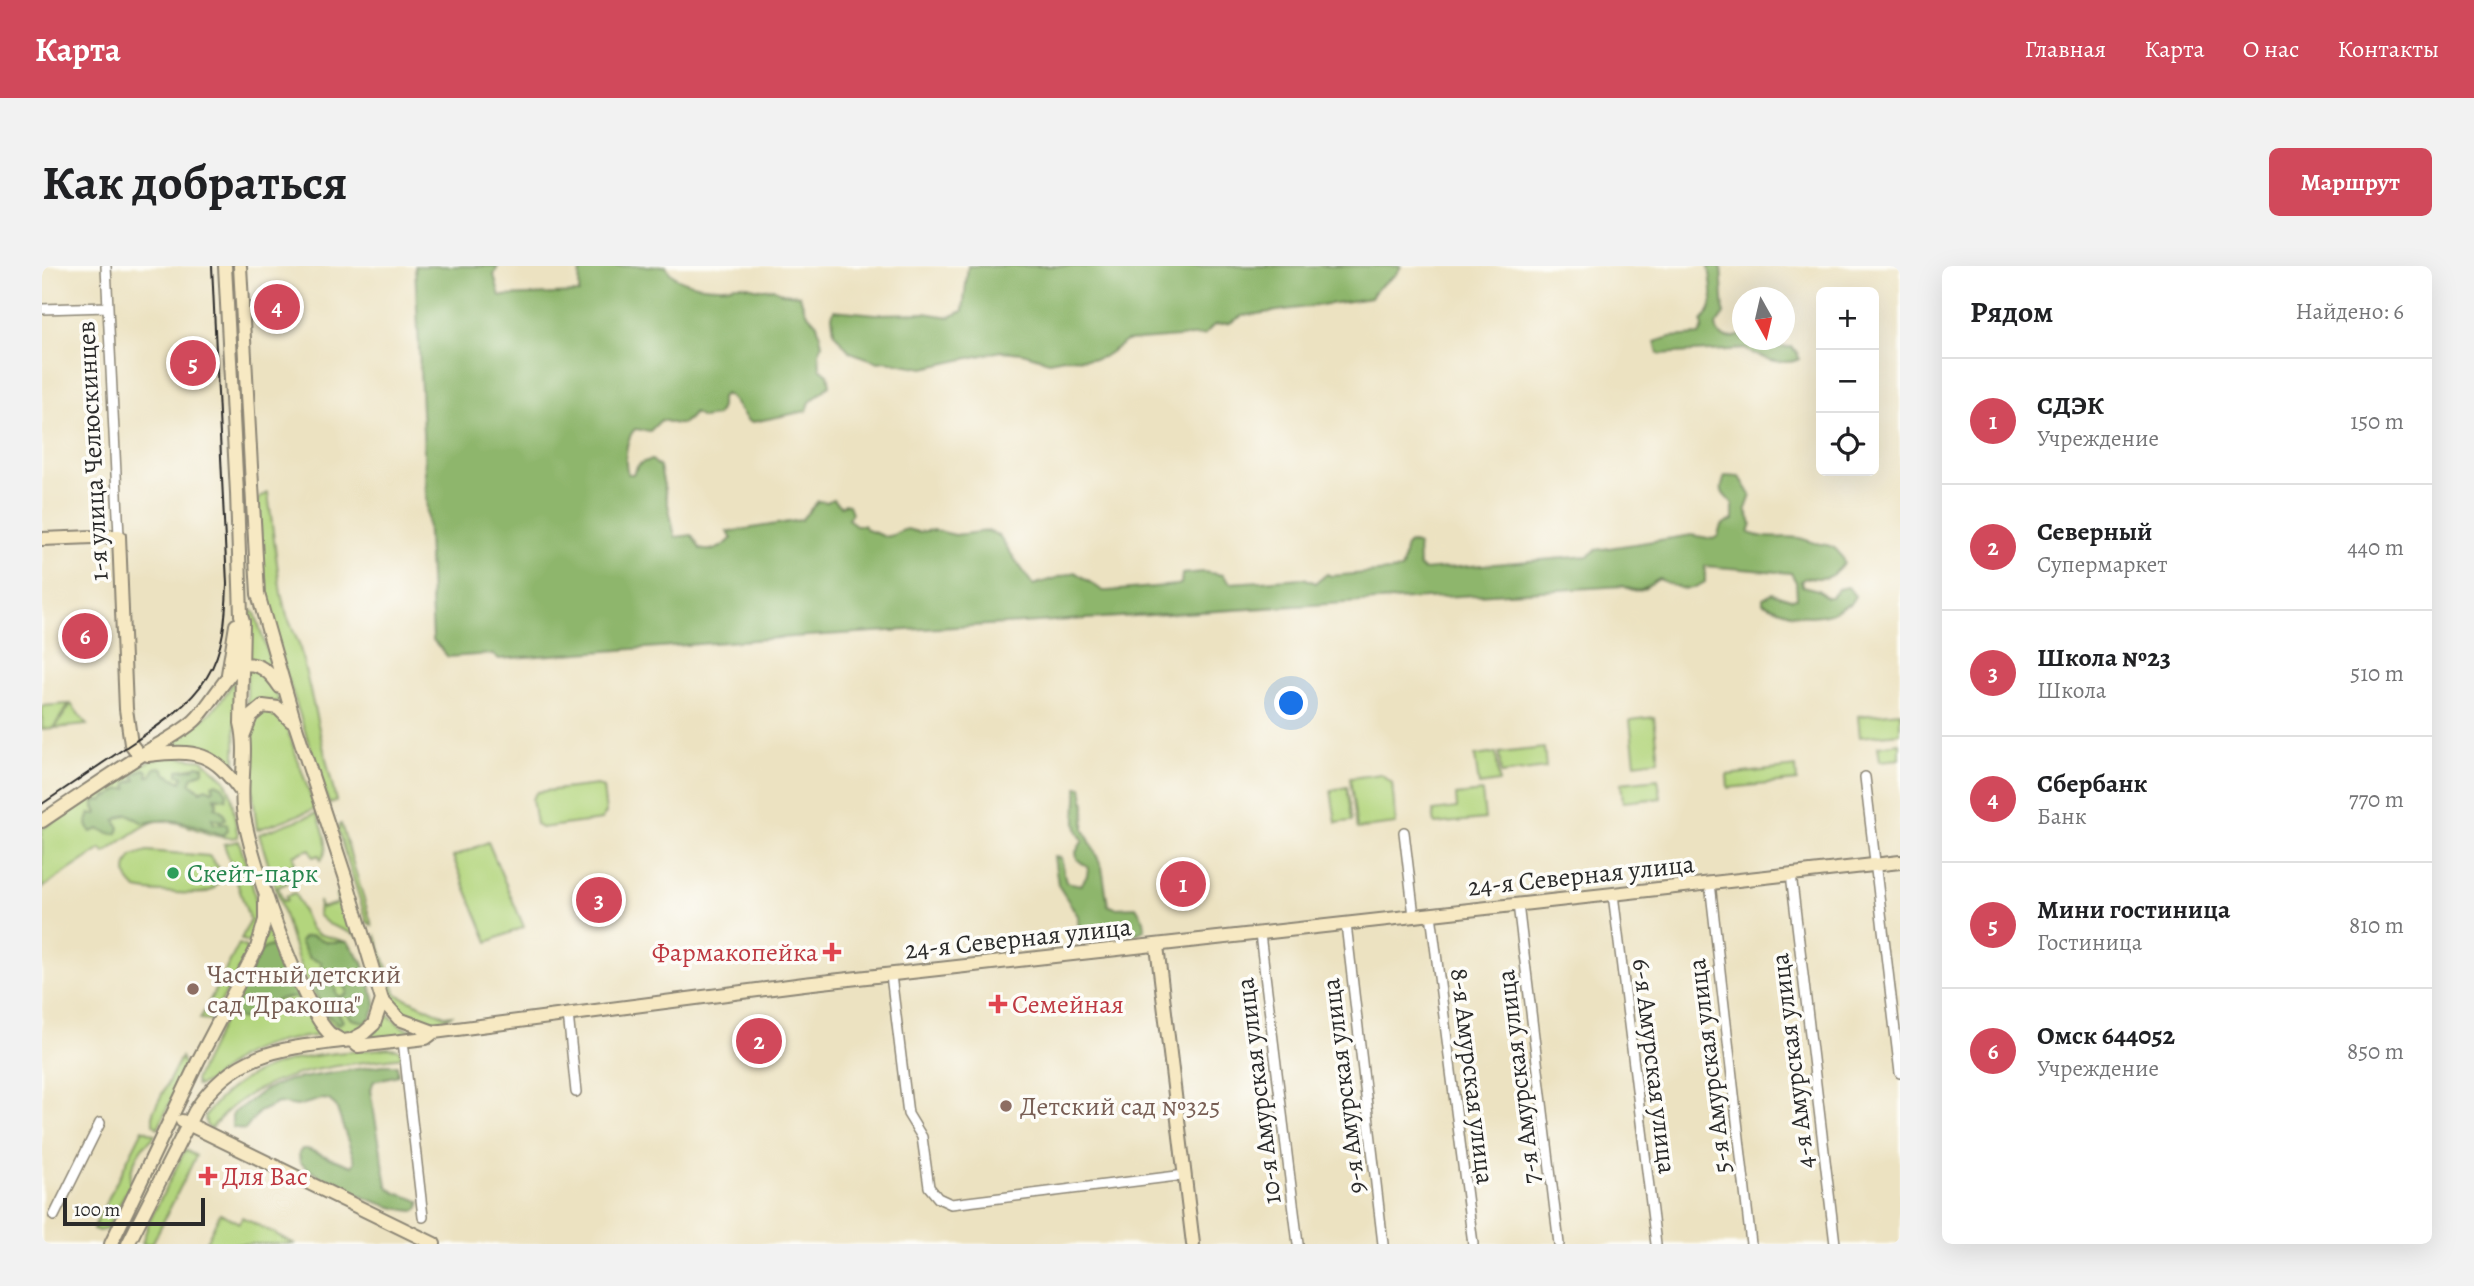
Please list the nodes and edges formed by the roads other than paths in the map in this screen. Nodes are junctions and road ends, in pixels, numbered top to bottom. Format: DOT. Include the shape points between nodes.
graph roads {
  1 [pos="106,266"];
  2 [pos="225,266"];
  3 [pos="240,266"];
  4 [pos="108,307"];
  5 [pos="42,309"];
  6 [pos="245,359"];
  7 [pos="230,360"];
  8 [pos="252,493"];
  9 [pos="237,494"];
  10 [pos="119,536"];
  11 [pos="42,539"];
  12 [pos="241,615"];
  13 [pos="242,664"];
  14 [pos="228,674"];
  15 [pos="285,692"];
  16 [pos="296,727"];
  17 [pos="244,734"];
  18 [pos="140,756"];
  19 [pos="1865,777"];
  20 [pos="242,793"];
  21 [pos="42,821"];
  22 [pos="1404,832"];
  23 [pos="1900,862"];
  24 [pos="1875,865"];
  25 [pos="1791,874"];
  26 [pos="1710,883"];
  27 [pos="265,891"];
  28 [pos="1613,894"];
  29 [pos="1518,904"];
  30 [pos="1432,914"];
  31 [pos="1414,916"];
  32 [pos="1346,924"];
  33 [pos="1260,934"];
  34 [pos="1157,946"];
  35 [pos="891,975"];
  36 [pos="382,1000"];
  37 [pos="568,1014"];
  38 [pos="434,1032"];
  39 [pos="347,1041"];
  40 [pos="403,1041"];
  41 [pos="1900,1073"];
  42 [pos="576,1092"];
  43 [pos="172,1116"];
  44 [pos="100,1123"];
  45 [pos="188,1124"];
  46 [pos="1185,1175"];
  47 [pos="54,1216"];
  48 [pos="423,1217"];
  49 [pos="111,1244"];
  50 [pos="128,1244"];
  51 [pos="434,1244"];
  52 [pos="1193,1244"];
  53 [pos="1298,1244"];
  54 [pos="1383,1244"];
  55 [pos="1473,1244"];
  56 [pos="1559,1244"];
  57 [pos="1656,1244"];
  58 [pos="1751,1244"];
  59 [pos="1835,1244"];
  1 -- 4 [label="street, 1-я улица Челюскинцев"];
  2 -- 7 [label="main road"];
  3 -- 6 [label="main road"];
  4 -- 5 [label="street"];
  4 -- 10 [label="street, 1-я улица Челюскинцев"];
  6 -- 7 [label="main road"];
  6 -- 8 [label="main road"];
  7 -- 9 [label="main road"];
  8 -- 9 [label="main road"];
  8 -- 15 [label="main road" via="258,594"];
  9 -- 12 [label="main road"];
  10 -- 11 [label="main road"];
  10 -- 18 [label="main road, 1-я улица Челюскинцев" via="125,709 131,744"];
  12 -- 13 [label="main road"];
  12 -- 14 [label="main road"];
  13 -- 14 [label="main road"];
  13 -- 15 [label="main road" via="263,668"];
  13 -- 17 [label="main road"];
  14 -- 18 [label="main road" via="216,698 195,721"];
  15 -- 16 [label="main road"];
  16 -- 17 [label="main road" via="283,711 268,705 254,711"];
  16 -- 36 [label="main road"];
  17 -- 20 [label="main road"];
  18 -- 20 [label="main road" via="178,752 205,757 220,765"];
  18 -- 21 [label="main road"];
  19 -- 24 [label="street"];
  20 -- 27 [label="main road"];
  22 -- 31 [label="street"];
  23 -- 24 [label="main road, 24-я Северная улица"];
  24 -- 25 [label="main road, 24-я Северная улица"];
  24 -- 41 [label="street"];
  25 -- 26 [label="main road, 24-я Северная улица"];
  25 -- 59 [label="street, 4-я Амурская улица"];
  26 -- 28 [label="main road, 24-я Северная улица"];
  26 -- 58 [label="street, 5-я Амурская улица"];
  27 -- 39 [label="main road" via="314,1011 331,1035"];
  27 -- 43 [label="main road" via="265,920 257,948"];
  28 -- 29 [label="main road, 24-я Северная улица"];
  28 -- 57 [label="street, 6-я Амурская улица"];
  29 -- 30 [label="main road, 24-я Северная улица"];
  29 -- 56 [label="street, 7-я Амурская улица"];
  30 -- 31 [label="main road, 24-я Северная улица"];
  30 -- 55 [label="street, 8-я Амурская улица"];
  31 -- 32 [label="main road, 24-я Северная улица"];
  32 -- 33 [label="main road, 24-я Северная улица"];
  32 -- 54 [label="street, 9-я Амурская улица"];
  33 -- 34 [label="main road, 24-я Северная улица"];
  33 -- 53 [label="street, 10-я Амурская улица"];
  34 -- 35 [label="main road, 24-я Северная улица"];
  34 -- 46 [label="main road"];
  35 -- 37 [label="main road, 24-я Северная улица"];
  35 -- 46 [label="street" via="908,1114 922,1137 929,1187 943,1202"];
  36 -- 38 [label="main road, 24-я Северная улица" via="399,1019"];
  36 -- 39 [label="main road" via="374,1024"];
  37 -- 38 [label="main road, 24-я Северная улица"];
  37 -- 42 [label="street"];
  38 -- 40 [label="main road, 24-я Северная улица" via="426,1038"];
  39 -- 40 [label="main road, 24-я Северная улица" via="358,1046"];
  39 -- 45 [label="main road, 24-я Северная улица" via="291,1047 249,1061 209,1091"];
  40 -- 48 [label="street"];
  43 -- 45 [label="main road"];
  43 -- 49 [label="main road"];
  44 -- 47 [label="street"];
  45 -- 50 [label="main road, 24-я Северная улица"];
  45 -- 51 [label="main road"];
  46 -- 52 [label="main road"];
}
